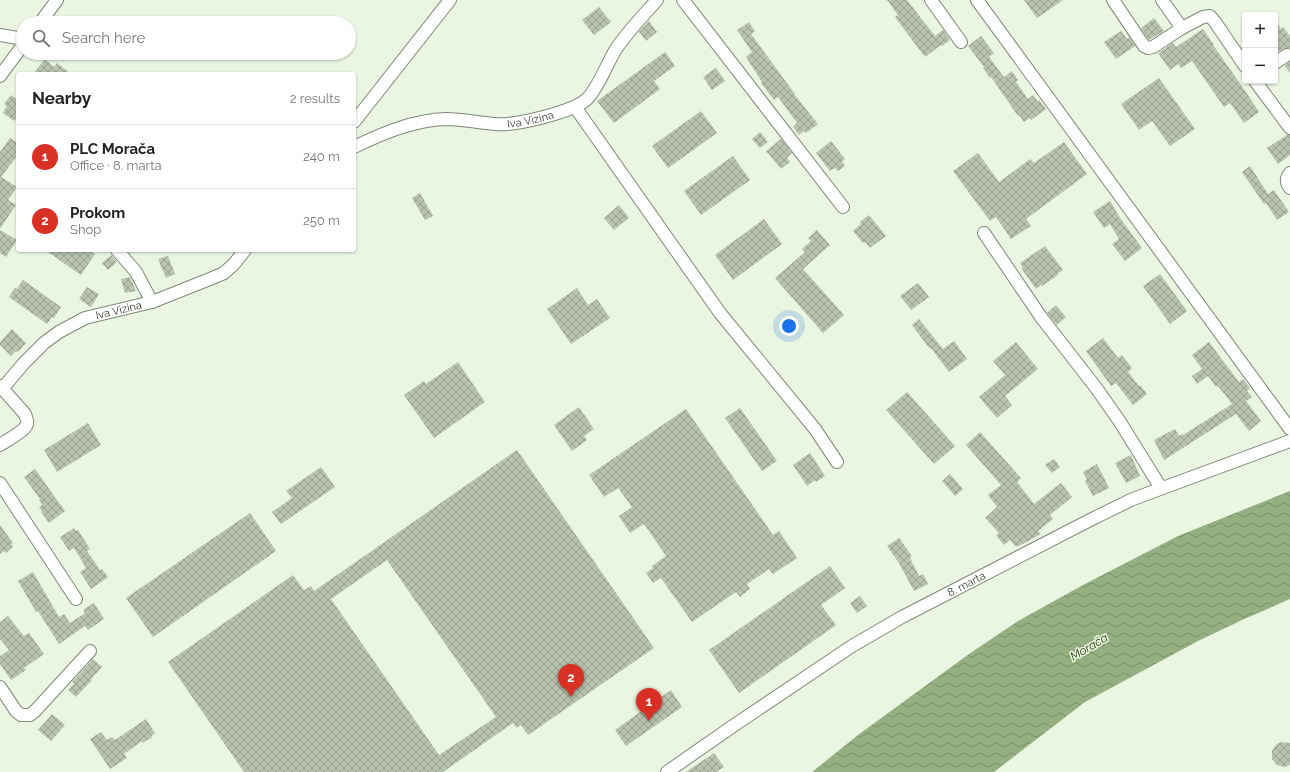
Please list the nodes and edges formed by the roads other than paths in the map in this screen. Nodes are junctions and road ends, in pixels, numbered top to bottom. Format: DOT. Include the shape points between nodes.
graph roads {
  1 [pos="57,0"];
  2 [pos="450,0"];
  3 [pos="657,0"];
  4 [pos="683,0"];
  5 [pos="931,0"];
  6 [pos="977,0"];
  7 [pos="1113,0"];
  8 [pos="1162,0"];
  9 [pos="45,16"];
  10 [pos="1182,28"];
  11 [pos="0,35"];
  12 [pos="16,38"];
  13 [pos="962,42"];
  14 [pos="16,54"];
  15 [pos="1287,54"];
  16 [pos="1242,62"];
  17 [pos="1278,62"];
  18 [pos="0,76"];
  19 [pos="1257,84"];
  20 [pos="575,107"];
  21 [pos="356,119"];
  22 [pos="1290,128"];
  23 [pos="356,146"];
  24 [pos="1290,173"];
  25 [pos="1290,188"];
  26 [pos="843,207"];
  27 [pos="984,233"];
  28 [pos="119,252"];
  29 [pos="243,252"];
  30 [pos="152,302"];
  31 [pos="1,387"];
  32 [pos="1290,429"];
  33 [pos="1290,441"];
  34 [pos="0,445"];
  35 [pos="836,462"];
  36 [pos="0,483"];
  37 [pos="1161,488"];
  38 [pos="76,599"];
  39 [pos="90,651"];
  40 [pos="0,687"];
  41 [pos="667,772"];
  1 -- 9 [label="street"];
  2 -- 21 [label="street"];
  3 -- 20 [label="street, Iva Vizina" via="617,48 587,99"];
  4 -- 26 [label="street"];
  5 -- 13 [label="street"];
  6 -- 32 [label="street"];
  7 -- 10 [label="street" via="1144,46 1148,48"];
  8 -- 10 [label="street"];
  10 -- 16 [label="street" via="1210,16"];
  11 -- 12 [label="street"];
  14 -- 18 [label="street"];
  15 -- 17 [label="street"];
  19 -- 22 [label="street"];
  20 -- 23 [label="street, Iva Vizina" via="520,123 447,119 424,122 392,131"];
  20 -- 35 [label="street" via="720,313 815,429"];
  24 -- 25 [label="street" via="1287,178"];
  27 -- 37 [label="street" via="1041,317 1120,422"];
  28 -- 30 [label="street" via="136,272"];
  29 -- 30 [label="street, Iva Vizina" via="224,273"];
  30 -- 31 [label="street, Iva Vizina" via="85,318 59,332 44,343"];
  31 -- 34 [label="street, Iva Vizina" via="25,414 27,424"];
  33 -- 37 [label="street, 8. marta"];
  36 -- 38 [label="street"];
  37 -- 41 [label="street, 8. marta" via="1096,517 852,646"];
  39 -- 40 [label="street" via="30,715 21,715 16,711"];
}
